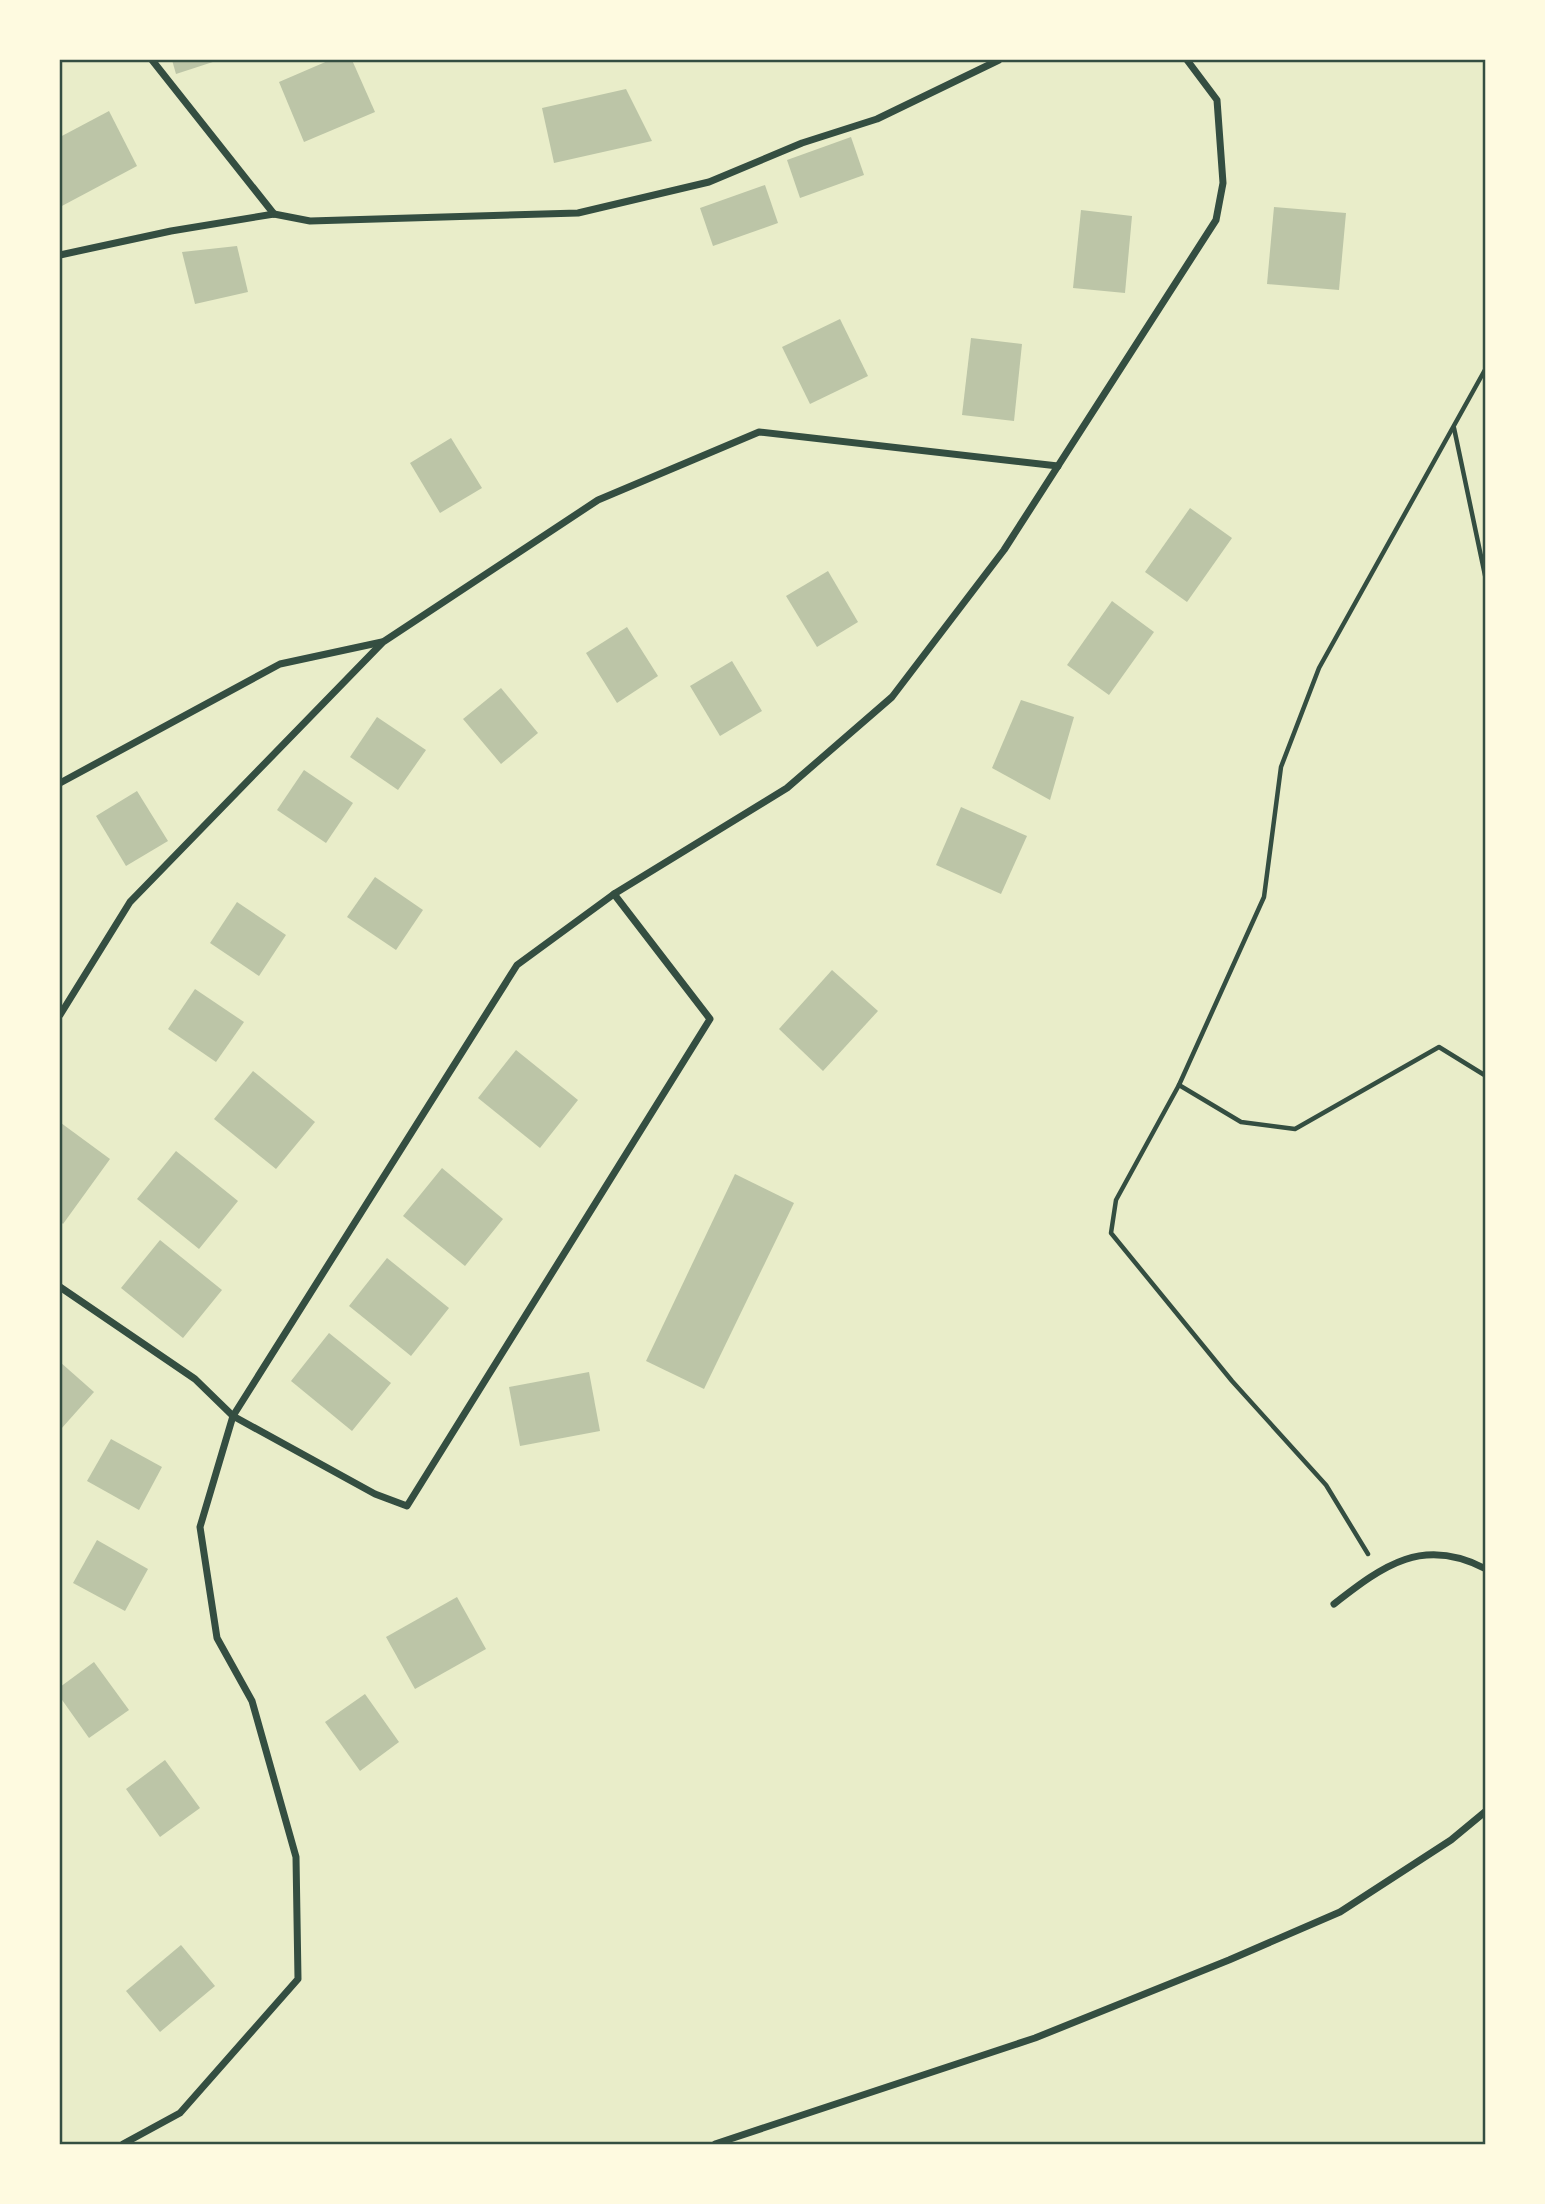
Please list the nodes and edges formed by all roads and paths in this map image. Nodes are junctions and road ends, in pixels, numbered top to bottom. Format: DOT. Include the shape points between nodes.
graph roads {
  1 [pos="152,60"];
  2 [pos="999,60"];
  3 [pos="1187,60"];
  4 [pos="274,214"];
  5 [pos="60,255"];
  6 [pos="1486,368"];
  7 [pos="1454,428"];
  8 [pos="1058,466"];
  9 [pos="1486,580"];
  10 [pos="383,642"];
  11 [pos="60,783"];
  12 [pos="614,894"];
  13 [pos="60,1015"];
  14 [pos="1486,1076"];
  15 [pos="1179,1085"];
  16 [pos="60,1287"];
  17 [pos="233,1416"];
  18 [pos="1378,1569"];
  19 [pos="1486,1569"];
  20 [pos="1334,1604"];
  21 [pos="1486,1811"];
  22 [pos="123,2144"];
  23 [pos="715,2144"];
  1 -- 4 [label="street"];
  2 -- 4 [label="street" via="877,119 709,181 578,213 310,221"];
  3 -- 8 [label="street" via="1217,100 1223,183 1216,220"];
  4 -- 5 [label="street"];
  6 -- 7 [label="path"];
  7 -- 9 [label="path"];
  7 -- 15 [label="path" via="1319,668 1282,767 1264,897"];
  8 -- 10 [label="street" via="759,432 598,500"];
  8 -- 12 [label="street" via="1004,550 892,697 788,788"];
  10 -- 11 [label="street" via="280,664"];
  10 -- 13 [label="street" via="130,902"];
  12 -- 17 [label="street" via="517,965"];
  12 -- 17 [label="street" via="710,1019 407,1506 375,1494"];
  14 -- 15 [label="path" via="1439,1047 1295,1129 1241,1122"];
  15 -- 18 [label="path" via="1116,1200 1111,1233 1232,1381 1326,1485"];
  16 -- 17 [label="street" via="195,1378"];
  17 -- 22 [label="street" via="200,1527 217,1638 253,1701 296,1857 298,1979 180,2113"];
  18 -- 19 [label="street" via="1416,1554 1465,1558"];
  18 -- 20 [label="street"];
  21 -- 23 [label="street" via="1451,1840 1339,1912 1229,1960 1035,2038"];
}
